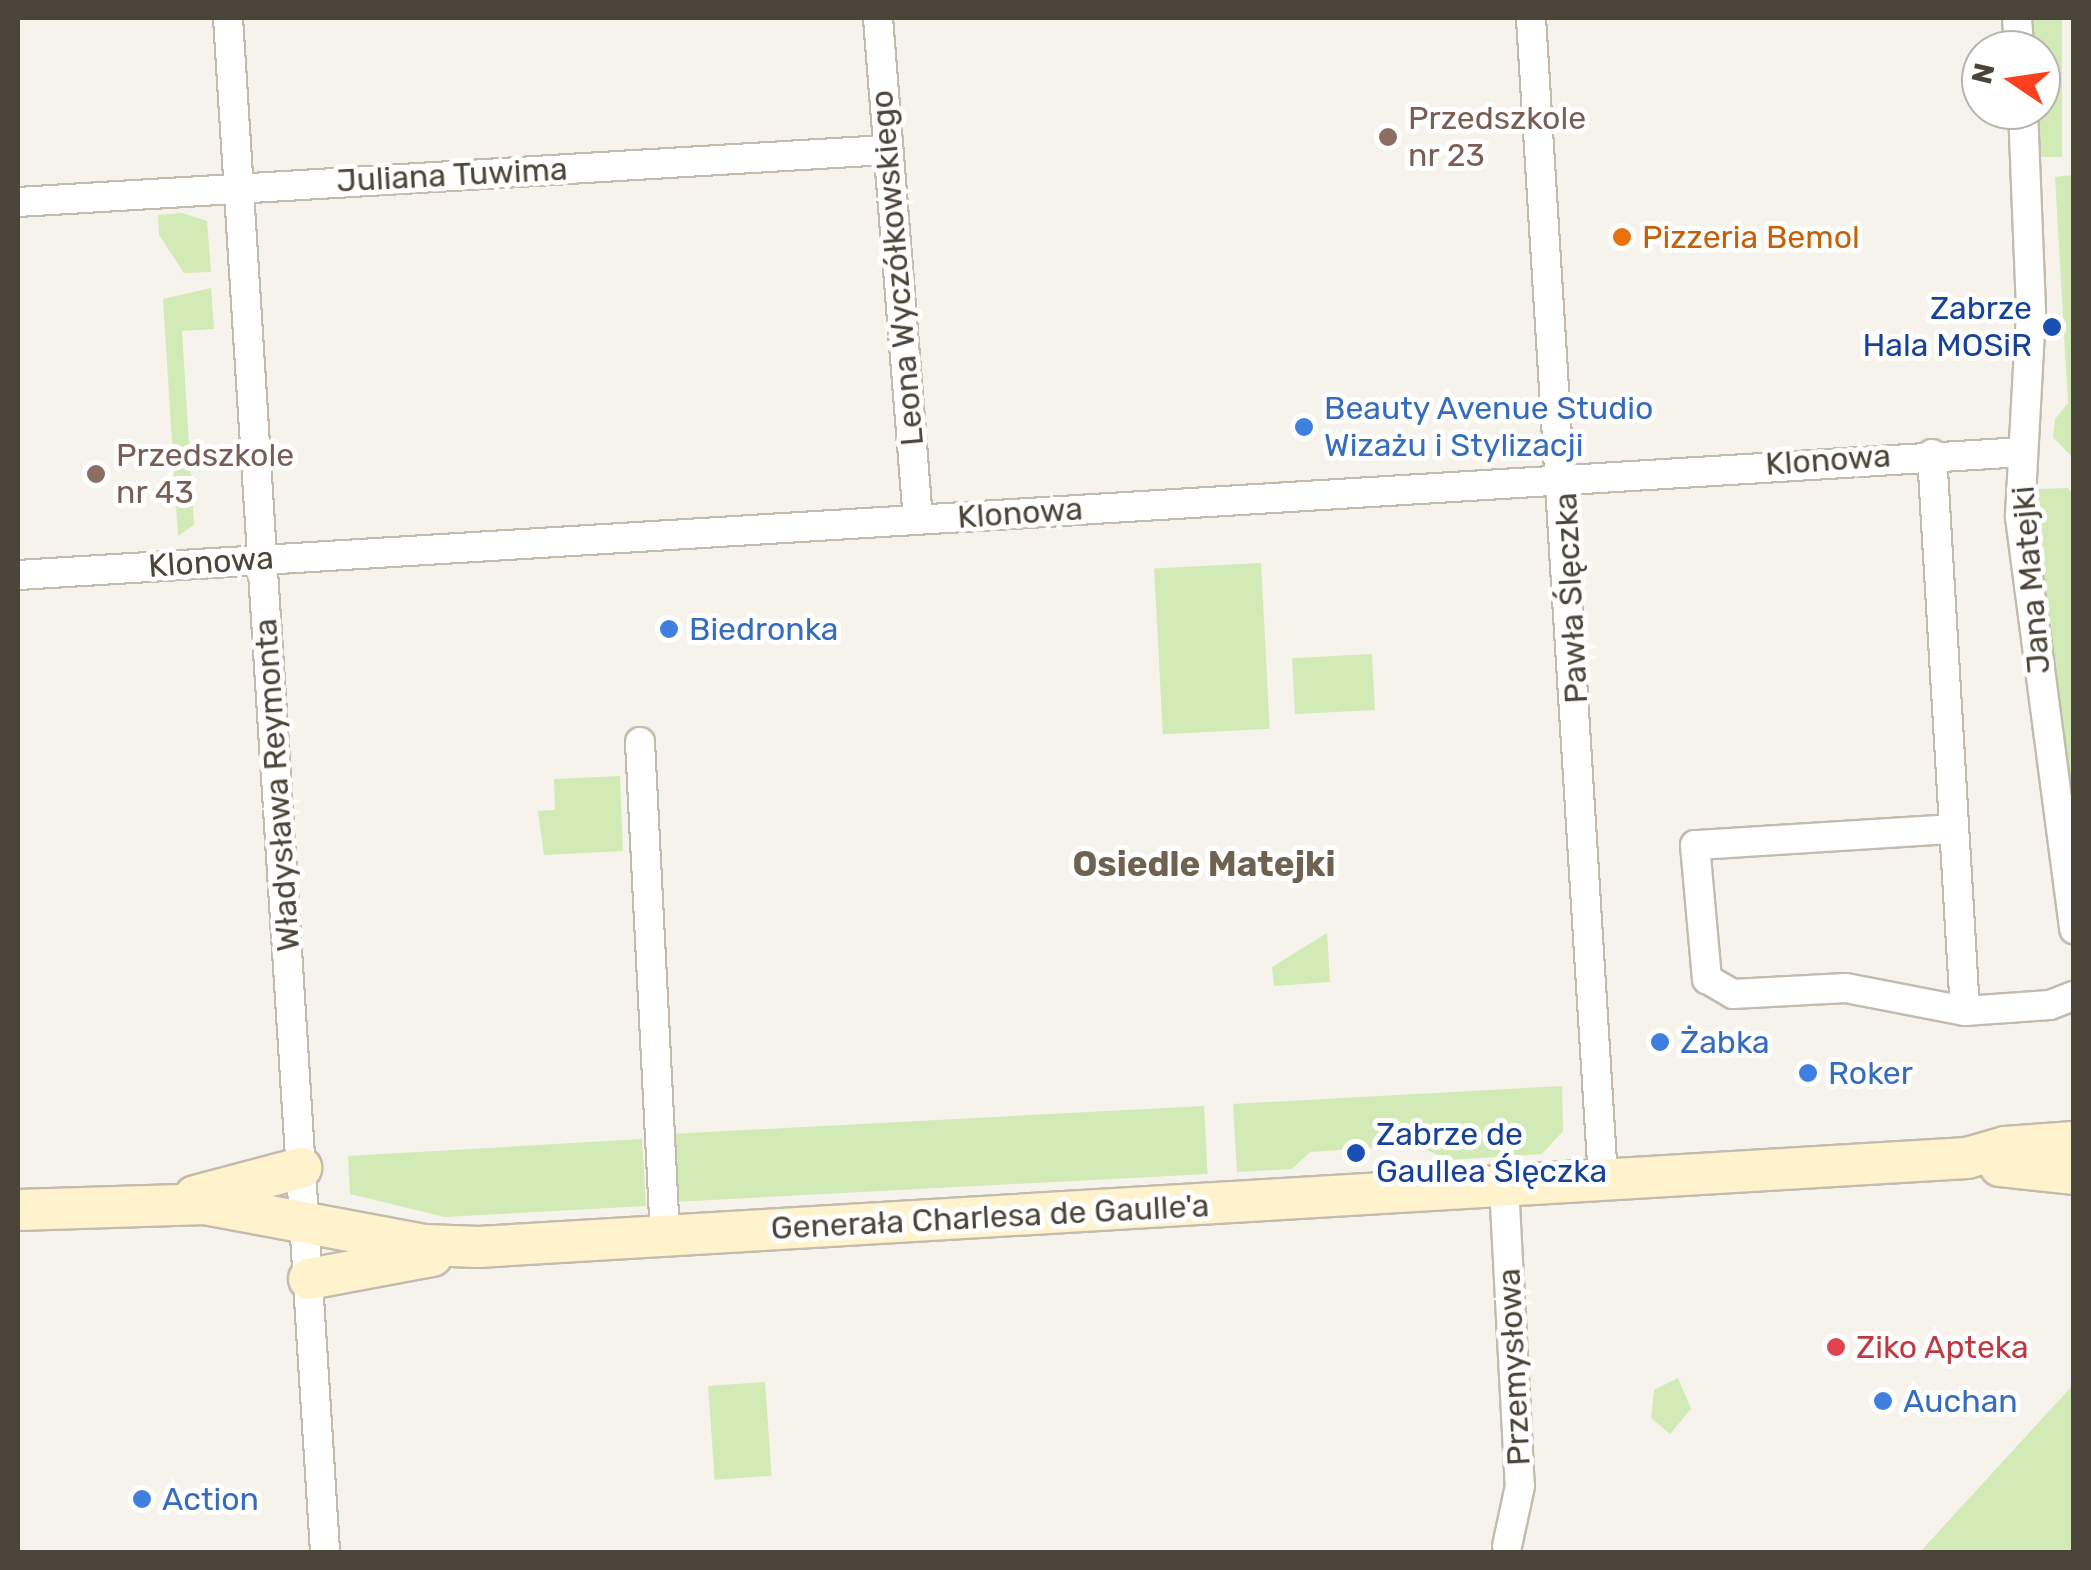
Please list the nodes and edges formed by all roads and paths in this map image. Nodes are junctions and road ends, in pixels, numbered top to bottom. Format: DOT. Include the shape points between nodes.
graph roads {
  1 [pos="228,18"];
  2 [pos="878,18"];
  3 [pos="1531,18"];
  4 [pos="2023,130"];
  5 [pos="886,150"];
  6 [pos="241,188"];
  7 [pos="18,202"];
  8 [pos="2022,452"];
  9 [pos="1932,454"];
  10 [pos="1564,477"];
  11 [pos="918,519"];
  12 [pos="263,558"];
  13 [pos="18,575"];
  14 [pos="640,742"];
  15 [pos="1952,830"];
  16 [pos="2074,929"];
  17 [pos="2074,996"];
  18 [pos="1966,1011"];
  19 [pos="2074,1142"];
  20 [pos="1967,1158"];
  21 [pos="302,1168"];
  22 [pos="2074,1174"];
  23 [pos="1603,1180"];
  24 [pos="1504,1186"];
  25 [pos="172,1203"];
  26 [pos="18,1210"];
  27 [pos="305,1222"];
  28 [pos="665,1236"];
  29 [pos="478,1248"];
  30 [pos="308,1278"];
  31 [pos="1507,1546"];
  32 [pos="325,1552"];
  1 -- 6 [label="street, Władysława Reymonta"];
  2 -- 5 [label="street, Leona Wyczółkowskiego"];
  3 -- 10 [label="street, Pawła Ślęczka"];
  4 -- 8 [label="street, Jana Matejki" via="2030,312"];
  5 -- 6 [label="street, Juliana Tuwima"];
  5 -- 11 [label="street, Leona Wyczółkowskiego"];
  6 -- 7 [label="street, Juliana Tuwima"];
  6 -- 12 [label="street, Władysława Reymonta"];
  8 -- 9 [label="street, Klonowa"];
  8 -- 16 [label="street, Jana Matejki" via="2024,572"];
  9 -- 10 [label="street, Klonowa"];
  9 -- 15 [label="street"];
  10 -- 11 [label="street, Klonowa"];
  10 -- 23 [label="street, Pawła Ślęczka"];
  11 -- 12 [label="street, Klonowa"];
  12 -- 13 [label="street, Klonowa"];
  12 -- 21 [label="street, Władysława Reymonta"];
  14 -- 28 [label="street"];
  15 -- 18 [label="street"];
  15 -- 18 [label="street" via="1694,845 1702,959 1718,991 1846,988"];
  17 -- 18 [label="street" via="2050,1006"];
  19 -- 20 [label="main road, Generała Charlesa de Gaulle'a" via="2005,1147"];
  20 -- 22 [label="main road, Generała Charlesa de Gaulle'a"];
  20 -- 23 [label="main road, Generała Charlesa de Gaulle'a"];
  21 -- 25 [label="main road"];
  21 -- 27 [label="street, Władysława Reymonta"];
  23 -- 24 [label="main road, Generała Charlesa de Gaulle'a"];
  24 -- 28 [label="main road, Generała Charlesa de Gaulle'a"];
  24 -- 31 [label="street, Przemysłowa" via="1520,1486"];
  25 -- 26 [label="main road, Generała Charlesa de Gaulle'a"];
  25 -- 27 [label="main road, Generała Charlesa de Gaulle'a"];
  27 -- 29 [label="main road, Generała Charlesa de Gaulle'a"];
  27 -- 30 [label="street, Władysława Reymonta"];
  28 -- 29 [label="main road, Generała Charlesa de Gaulle'a"];
  29 -- 30 [label="main road"];
  30 -- 32 [label="street, Władysława Reymonta"];
}
